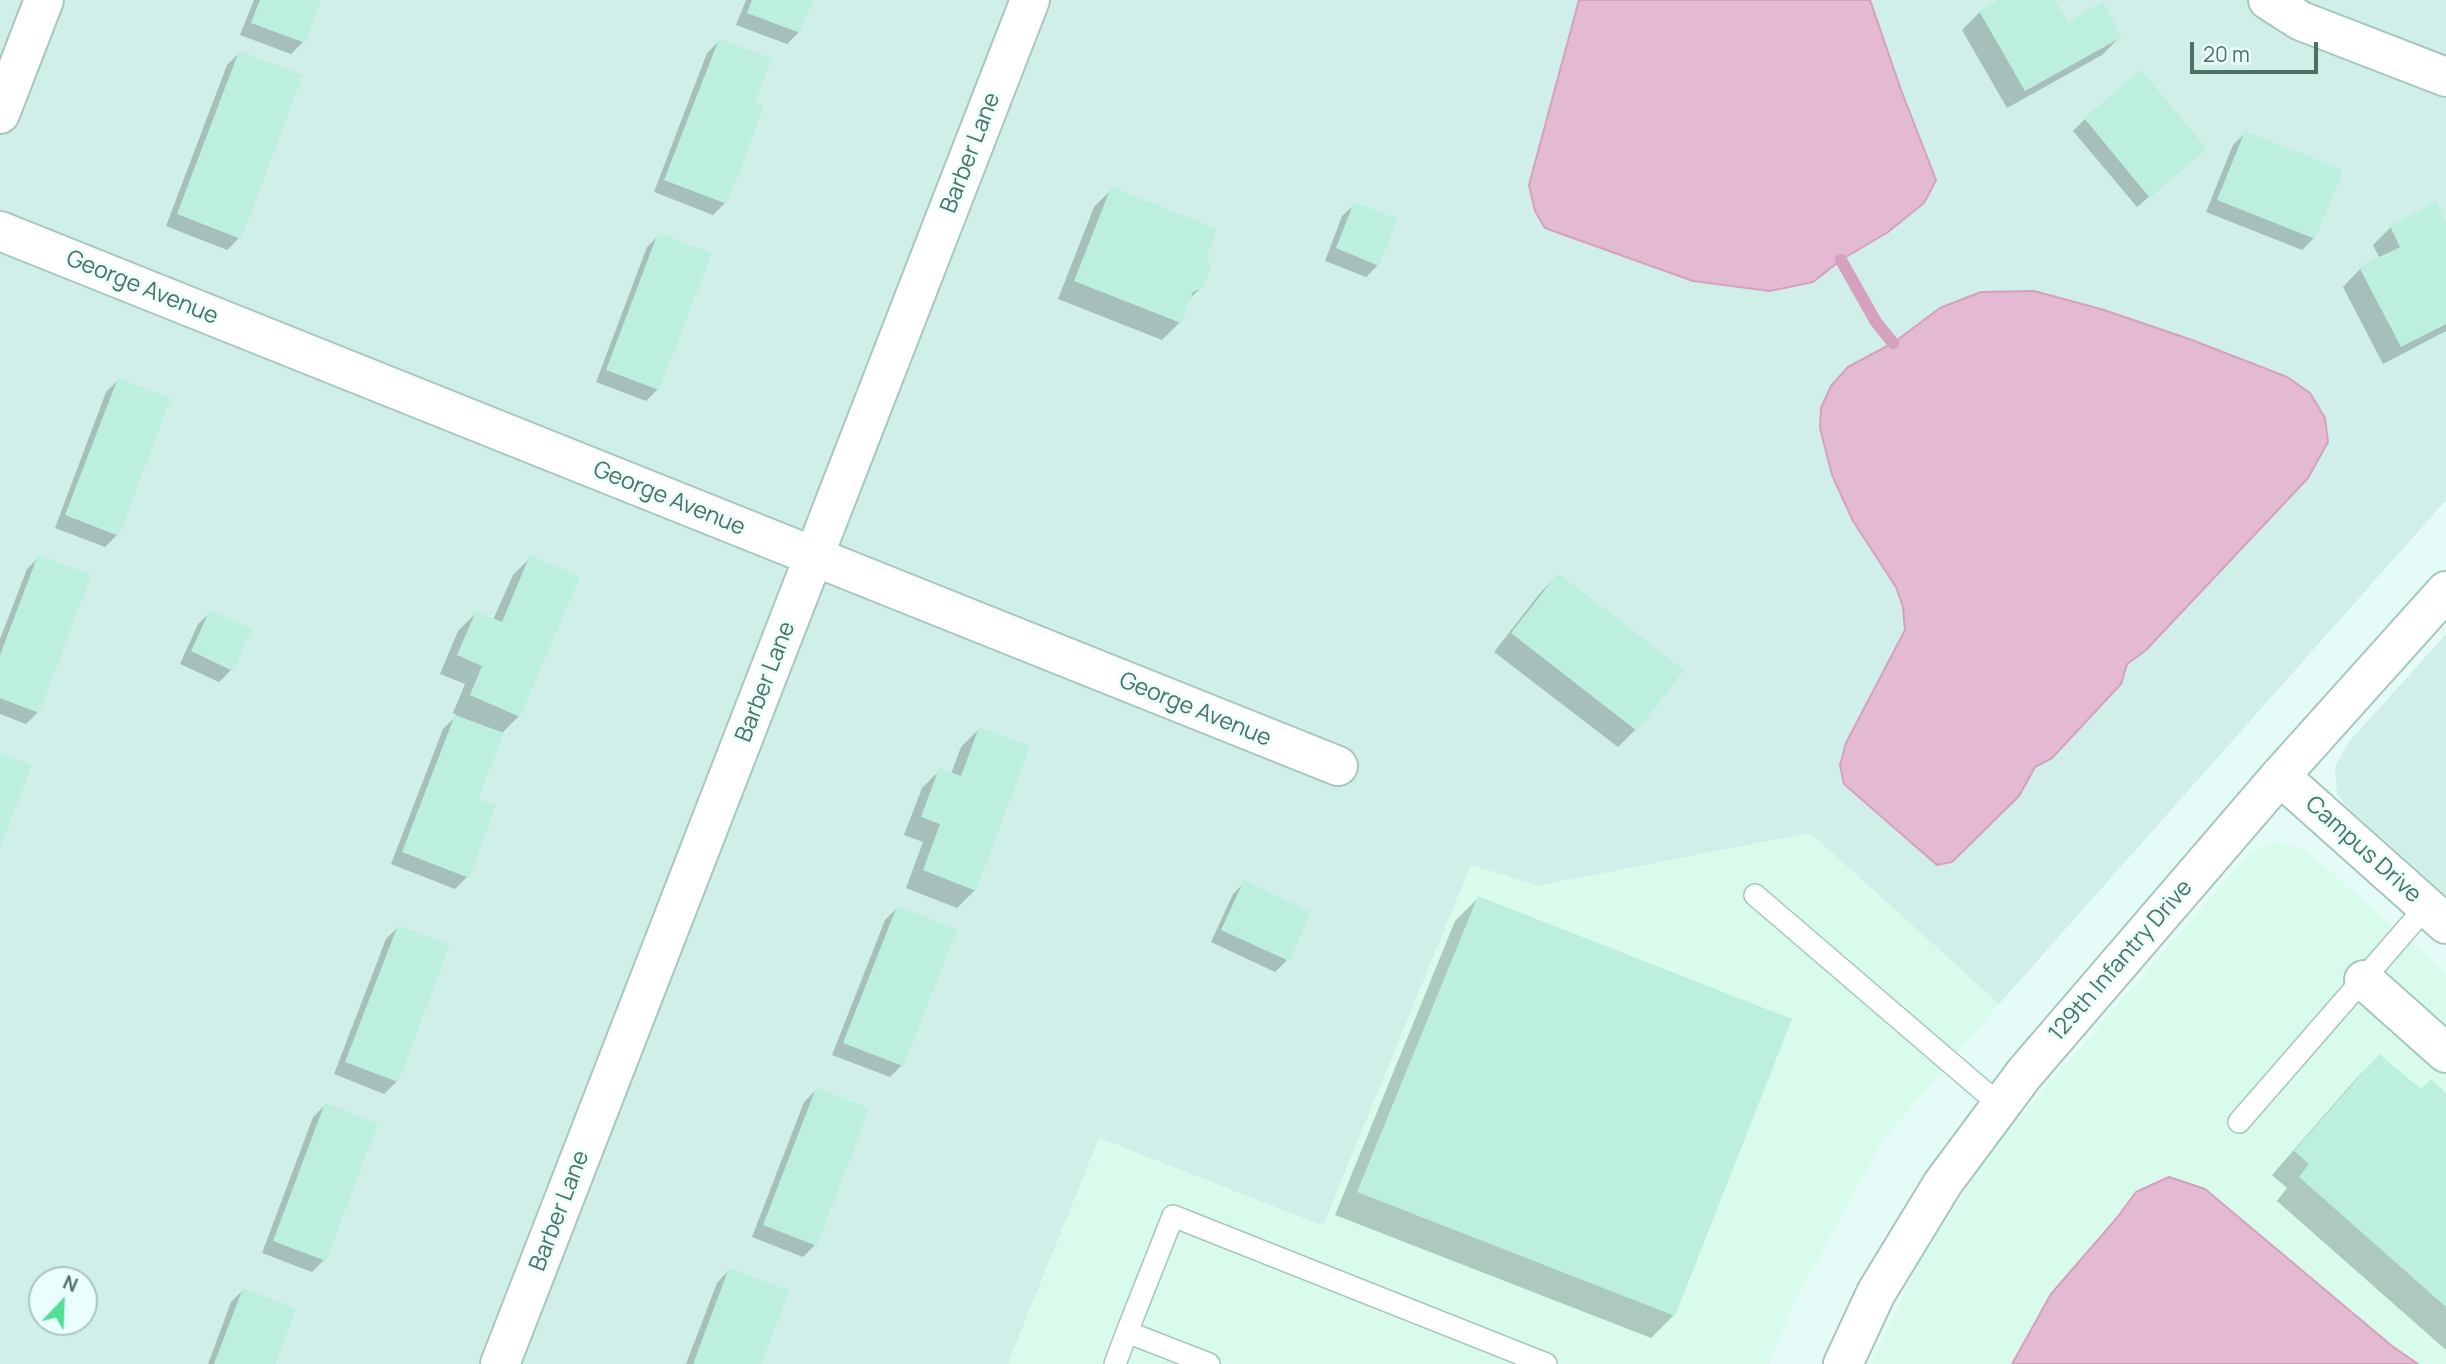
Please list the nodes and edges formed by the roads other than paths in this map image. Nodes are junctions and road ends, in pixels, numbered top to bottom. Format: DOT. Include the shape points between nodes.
graph roads {
  1 [pos="44,0"];
  2 [pos="1030,0"];
  3 [pos="2268,0"];
  4 [pos="2446,77"];
  5 [pos="0,114"];
  6 [pos="0,231"];
  7 [pos="814,557"];
  8 [pos="2446,591"];
  9 [pos="1338,766"];
  10 [pos="2280,776"];
  11 [pos="1755,895"];
  12 [pos="2436,915"];
  13 [pos="2364,979"];
  14 [pos="2446,1053"];
  15 [pos="2001,1105"];
  16 [pos="2239,1122"];
  17 [pos="1127,1332"];
  18 [pos="500,1364"];
  19 [pos="1115,1364"];
  20 [pos="1209,1364"];
  21 [pos="1546,1364"];
  22 [pos="1843,1364"];
  1 -- 5 [label="street"];
  2 -- 7 [label="street, Barber Lane"];
  3 -- 4 [label="street" via="2301,21"];
  6 -- 7 [label="street, George Avenue"];
  7 -- 9 [label="street, George Avenue"];
  7 -- 18 [label="street, Barber Lane"];
  8 -- 10 [label="street, 129th Infantry Drive"];
  10 -- 12 [label="street, Campus Drive"];
  10 -- 15 [label="street, 129th Infantry Drive"];
  11 -- 15 [label="lane"];
  12 -- 13 [label="lane"];
  13 -- 14 [label="street"];
  13 -- 16 [label="lane"];
  15 -- 22 [label="street, 129th Infantry Drive" via="1943,1183 1876,1293"];
  17 -- 19 [label="lane"];
  17 -- 20 [label="lane"];
  17 -- 21 [label="lane" via="1173,1216"];
}
